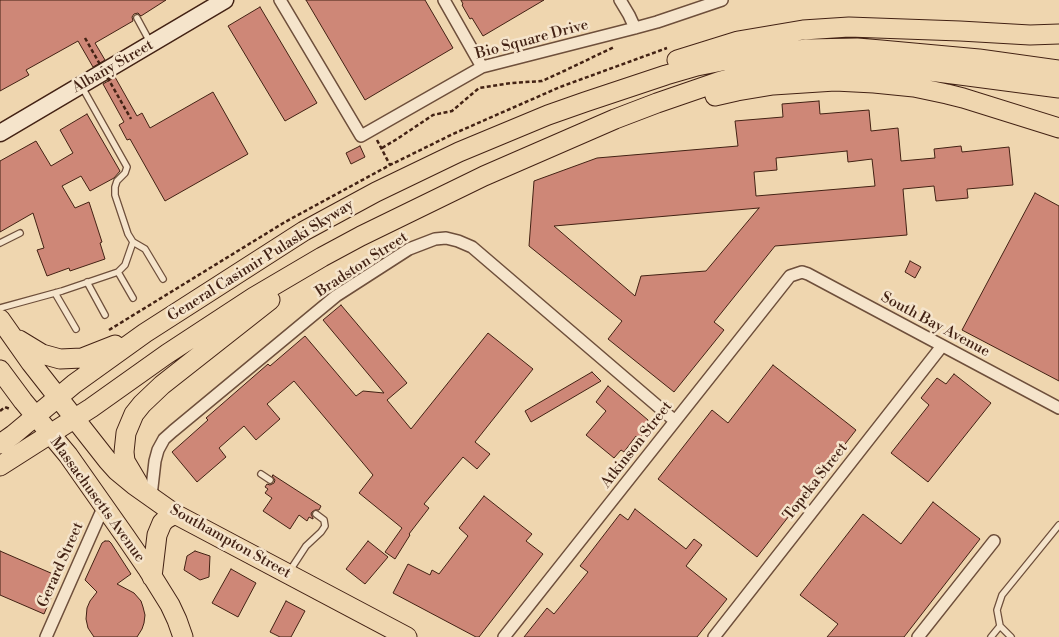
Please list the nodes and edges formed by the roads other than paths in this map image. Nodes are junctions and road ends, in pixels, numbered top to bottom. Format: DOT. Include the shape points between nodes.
graph roads {
  1 [pos="225,0"];
  2 [pos="280,0"];
  3 [pos="444,0"];
  4 [pos="620,0"];
  5 [pos="722,0"];
  6 [pos="137,18"];
  7 [pos="635,28"];
  8 [pos="1059,34"];
  9 [pos="151,44"];
  10 [pos="482,67"];
  11 [pos="978,68"];
  12 [pos="1059,70"];
  13 [pos="81,85"];
  14 [pos="1059,88"];
  15 [pos="585,102"];
  16 [pos="657,103"];
  17 [pos="1059,128"];
  18 [pos="0,133"];
  19 [pos="20,233"];
  20 [pos="0,242"];
  21 [pos="133,242"];
  22 [pos="310,264"];
  23 [pos="118,272"];
  24 [pos="796,274"];
  25 [pos="164,279"];
  26 [pos="87,282"];
  27 [pos="55,293"];
  28 [pos="134,298"];
  29 [pos="105,315"];
  30 [pos="1,317"];
  31 [pos="76,329"];
  32 [pos="145,334"];
  33 [pos="942,346"];
  34 [pos="0,370"];
  35 [pos="58,397"];
  36 [pos="1059,408"];
  37 [pos="35,416"];
  38 [pos="75,418"];
  39 [pos="676,421"];
  40 [pos="50,434"];
  41 [pos="0,444"];
  42 [pos="0,466"];
  43 [pos="261,474"];
  44 [pos="270,480"];
  45 [pos="151,496"];
  46 [pos="104,506"];
  47 [pos="175,514"];
  48 [pos="316,514"];
  49 [pos="1059,525"];
  50 [pos="994,541"];
  51 [pos="288,574"];
  52 [pos="152,577"];
  53 [pos="1000,626"];
  54 [pos="46,637"];
  55 [pos="183,637"];
  56 [pos="407,637"];
  57 [pos="504,637"];
  58 [pos="714,637"];
  59 [pos="918,637"];
  60 [pos="991,637"];
  61 [pos="1011,637"];
  1 -- 9 [label="main road, Albany Street"];
  2 -- 10 [label="street, Bio Square Drive" via="361,136"];
  3 -- 10 [label="street"];
  4 -- 7 [label="street"];
  5 -- 7 [label="street, Bio Square Drive"];
  6 -- 9 [label="lane"];
  7 -- 10 [label="street, Bio Square Drive"];
  8 -- 15 [label="main road" via="849,27 789,32 698,52 634,76"];
  9 -- 13 [label="main road, Albany Street"];
  11 -- 12 [label="main road, General Casimir Pulaski Skyway"];
  11 -- 14 [label="main road, General Casimir Pulaski Skyway"];
  11 -- 15 [label="main road, General Casimir Pulaski Skyway" via="900,51 807,49 765,53 698,66"];
  11 -- 16 [label="main road, General Casimir Pulaski Skyway" via="817,65 743,75"];
  13 -- 18 [label="main road, Albany Street"];
  13 -- 21 [label="lane" via="127,167 117,181 115,195"];
  15 -- 32 [label="main road, General Casimir Pulaski Skyway" via="458,152 337,213"];
  16 -- 17 [label="main road" via="700,100 773,85 835,81 874,83 947,94"];
  16 -- 22 [label="main road, General Casimir Pulaski Skyway" via="484,176"];
  19 -- 20 [label="lane"];
  21 -- 23 [label="lane" via="126,264"];
  21 -- 25 [label="lane" via="146,249"];
  22 -- 38 [label="main road, General Casimir Pulaski Skyway" via="166,354"];
  22 -- 45 [label="main road" via="162,385 134,414 124,442 125,461 137,483"];
  23 -- 26 [label="lane"];
  23 -- 28 [label="lane"];
  24 -- 33 [label="street, South Bay Avenue" via="808,274"];
  24 -- 39 [label="street, Atkinson Street" via="786,280"];
  26 -- 27 [label="lane"];
  26 -- 29 [label="lane"];
  27 -- 30 [label="lane"];
  27 -- 31 [label="lane"];
  30 -- 32 [label="main road" via="16,337 32,349 60,359 90,356"];
  30 -- 35 [label="main road, Massachusetts Avenue"];
  32 -- 35 [label="main road, General Casimir Pulaski Skyway"];
  33 -- 36 [label="street, South Bay Avenue"];
  33 -- 58 [label="street, Topeka Street"];
  34 -- 37 [label="main road, Massachusetts Avenue"];
  35 -- 37 [label="main road, General Casimir Pulaski Skyway"];
  35 -- 38 [label="main road, Massachusetts Avenue"];
  37 -- 40 [label="main road, Massachusetts Avenue"];
  37 -- 41 [label="main road, General Casimir Pulaski Skyway"];
  38 -- 40 [label="main road, General Casimir Pulaski Skyway"];
  38 -- 45 [label="main road, Southampton Street" via="117,471"];
  39 -- 45 [label="street, Bradston Street" via="472,247 458,240 435,239 409,249 336,296 164,439 155,461"];
  39 -- 57 [label="street, Atkinson Street"];
  40 -- 42 [label="main road, General Casimir Pulaski Skyway"];
  40 -- 46 [label="main road, Massachusetts Avenue"];
  43 -- 44 [label="lane"];
  45 -- 47 [label="main road, Southampton Street"];
  46 -- 52 [label="main road, Massachusetts Avenue"];
  46 -- 54 [label="street, Gerard Street"];
  47 -- 51 [label="main road, Southampton Street"];
  47 -- 52 [label="main road" via="162,523 157,535"];
  48 -- 51 [label="lane" via="324,520 325,526 306,546"];
  49 -- 53 [label="lane" via="1002,595 997,610"];
  50 -- 59 [label="street"];
  51 -- 56 [label="main road, Southampton Street"];
  52 -- 55 [label="main road, Massachusetts Avenue" via="173,612"];
  53 -- 60 [label="lane"];
  53 -- 61 [label="lane"];
}
